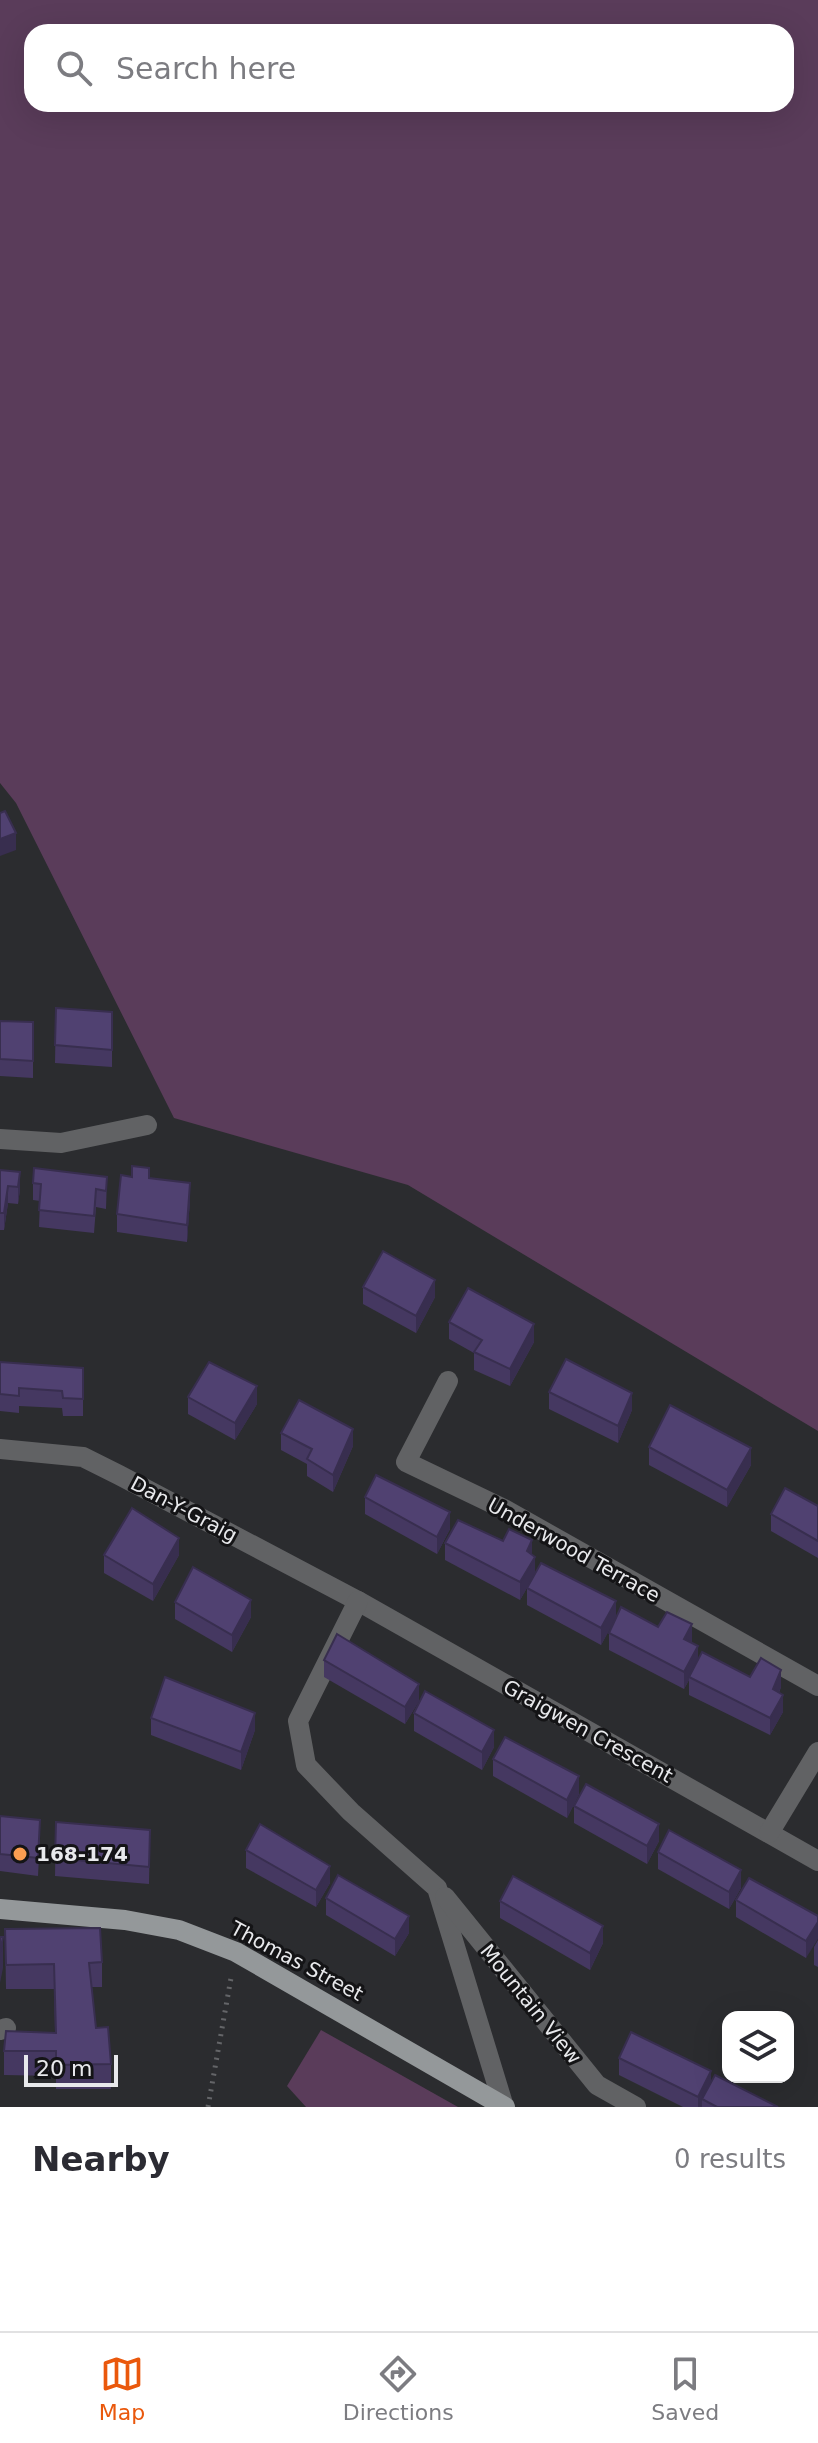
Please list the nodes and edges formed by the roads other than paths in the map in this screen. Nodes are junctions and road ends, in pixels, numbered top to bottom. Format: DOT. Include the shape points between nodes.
graph roads {
  1 [pos="147,1125"];
  2 [pos="0,1139"];
  3 [pos="448,1381"];
  4 [pos="0,1449"];
  5 [pos="358,1601"];
  6 [pos="818,1686"];
  7 [pos="818,1752"];
  8 [pos="769,1833"];
  9 [pos="818,1861"];
  10 [pos="437,1888"];
  11 [pos="0,1909"];
  12 [pos="504,2107"];
  13 [pos="636,2107"];
  1 -- 2 [label="street" via="61,1143"];
  3 -- 6 [label="street, Underwood Terrace" via="406,1462 504,1509"];
  4 -- 5 [label="street, Dan-Y-Graig" via="83,1457"];
  5 -- 8 [label="street, Graigwen Crescent"];
  5 -- 10 [label="street, Mountain View" via="298,1721 306,1765"];
  7 -- 8 [label="street"];
  8 -- 9 [label="street, Graigwen Crescent"];
  10 -- 12 [label="street"];
  10 -- 13 [label="street, Mountain View" via="597,2085"];
  11 -- 12 [label="main road, Thomas Street" via="125,1920 179,1930 236,1952"];
}
